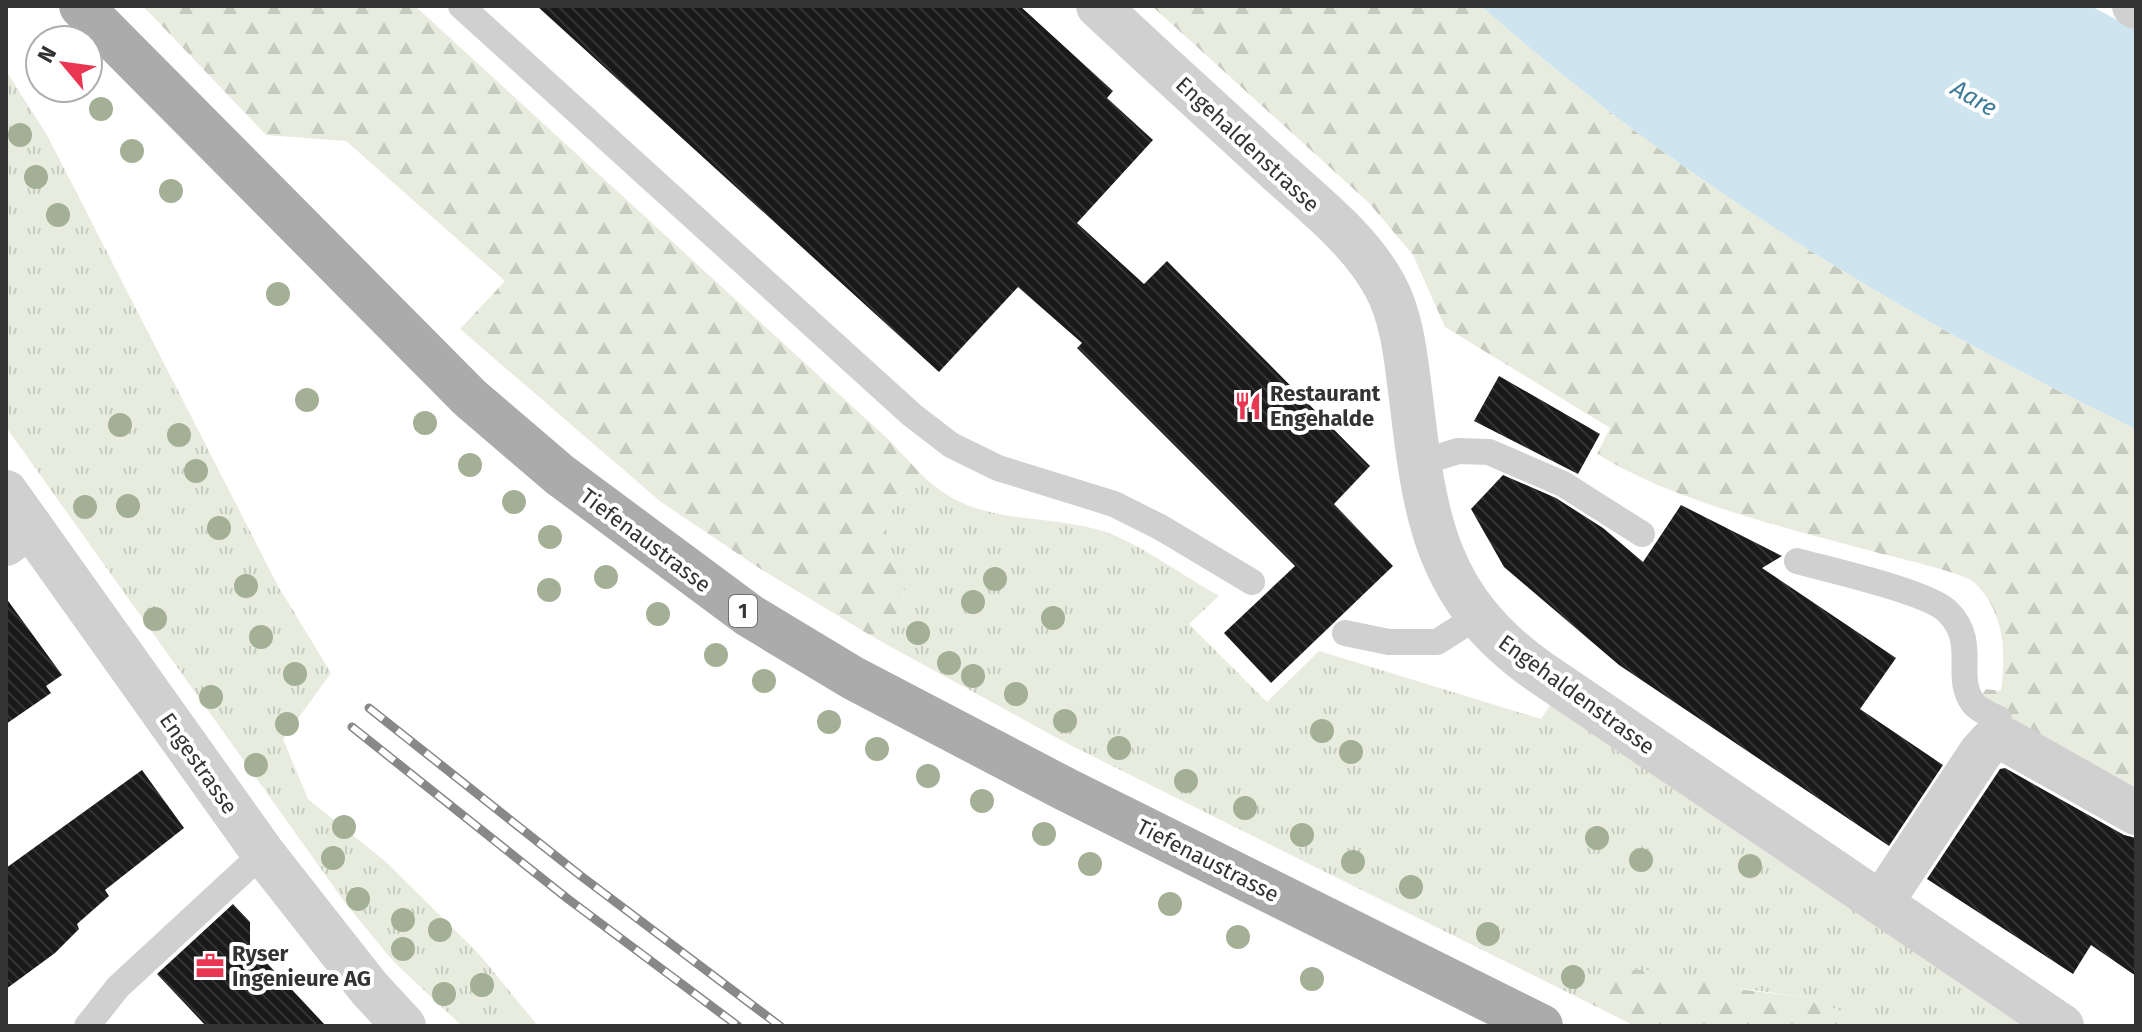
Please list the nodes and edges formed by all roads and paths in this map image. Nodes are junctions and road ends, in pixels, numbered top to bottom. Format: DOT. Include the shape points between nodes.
graph roads {
  1 [pos="81,6"];
  2 [pos="461,6"];
  3 [pos="1098,6"];
  4 [pos="1420,463"];
  5 [pos="14,520"];
  6 [pos="1642,534"];
  7 [pos="1797,561"];
  8 [pos="1252,582"];
  9 [pos="1478,616"];
  10 [pos="1345,633"];
  11 [pos="2000,740"];
  12 [pos="2136,813"];
  13 [pos="263,853"];
  14 [pos="1881,903"];
  15 [pos="87,1026"];
  16 [pos="404,1026"];
  17 [pos="1541,1026"];
  18 [pos="2062,1026"];
  1 -- 17 [label="main road, Tiefenaustrasse / 1" via="470,398 572,485 750,616 853,678 1065,789"];
  2 -- 8 [label="lane" via="951,445 998,468 1114,504"];
  3 -- 4 [label="street, Engehaldenstrasse" via="1349,237 1385,287 1405,347"];
  4 -- 6 [label="lane" via="1458,451 1489,452 1563,484"];
  4 -- 9 [label="street, Engehaldenstrasse" via="1441,554 1454,584"];
  5 -- 13 [label="street, Engestrasse"];
  7 -- 11 [label="lane" via="1947,610 1965,636 1966,690 1974,706 1999,719"];
  9 -- 10 [label="lane" via="1437,642 1389,642"];
  9 -- 14 [label="street, Engehaldenstrasse" via="1517,656"];
  11 -- 12 [label="street"];
  11 -- 14 [label="street" via="1992,740 1981,752"];
  13 -- 15 [label="lane" via="118,987"];
  13 -- 16 [label="street, Engestrasse"];
  14 -- 18 [label="street, Engehaldenstrasse"];
}
